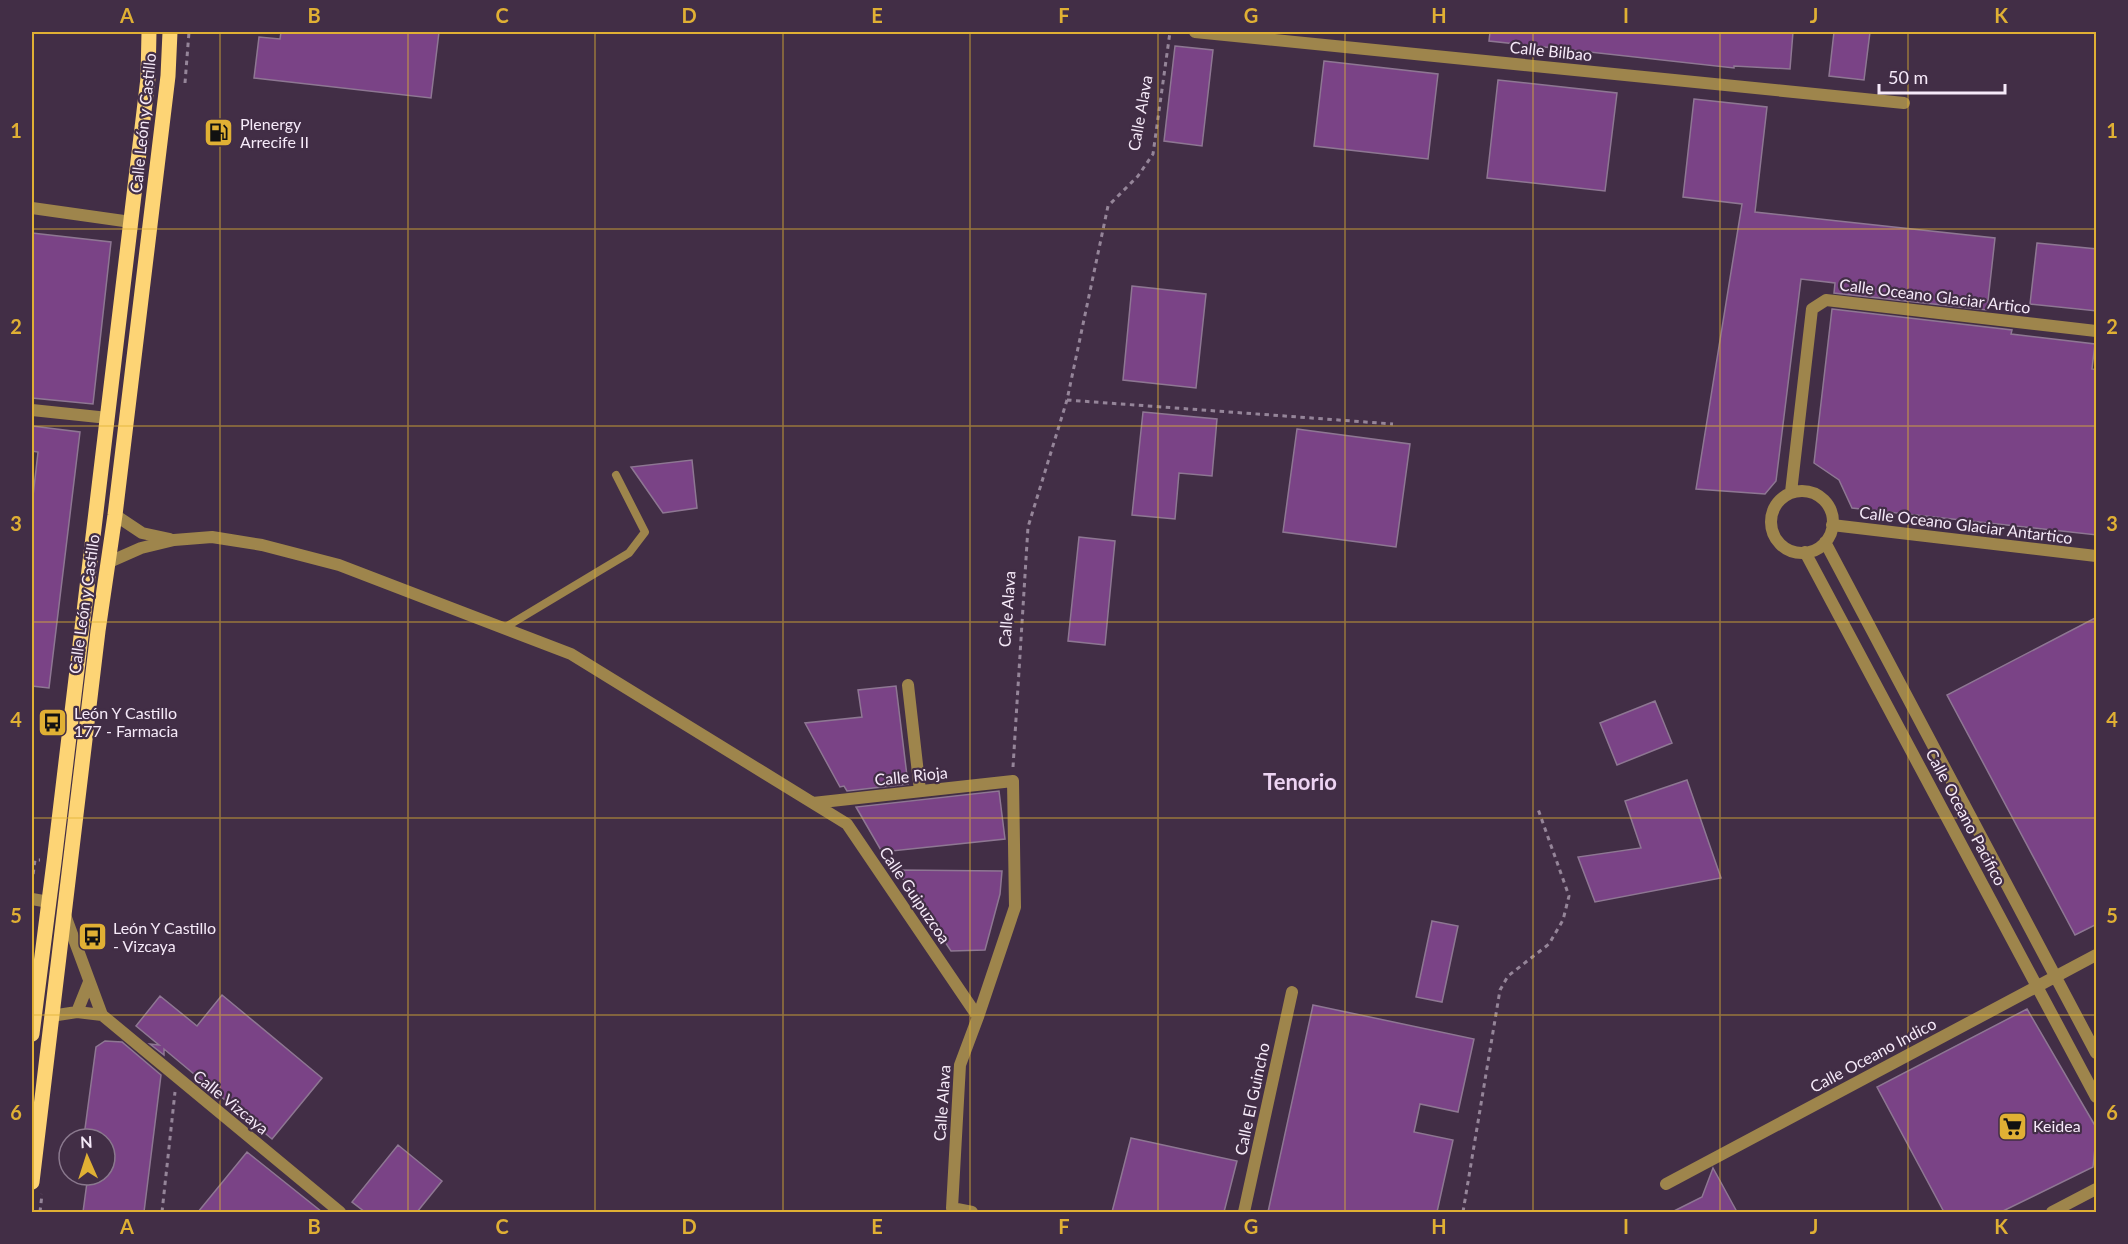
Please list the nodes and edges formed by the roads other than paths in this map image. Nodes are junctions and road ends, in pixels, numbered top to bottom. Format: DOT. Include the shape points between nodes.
graph roads {
  1 [pos="149,32"];
  2 [pos="171,32"];
  3 [pos="1195,32"];
  4 [pos="1904,103"];
  5 [pos="32,208"];
  6 [pos="131,222"];
  7 [pos="2097,331"];
  8 [pos="32,411"];
  9 [pos="108,418"];
  10 [pos="616,475"];
  11 [pos="1791,492"];
  12 [pos="115,514"];
  13 [pos="1833,525"];
  14 [pos="174,540"];
  15 [pos="1825,543"];
  16 [pos="1805,552"];
  17 [pos="2097,556"];
  18 [pos="107,563"];
  19 [pos="504,628"];
  20 [pos="908,685"];
  21 [pos="1012,781"];
  22 [pos="920,791"];
  23 [pos="813,803"];
  24 [pos="32,899"];
  25 [pos="49,902"];
  26 [pos="64,912"];
  27 [pos="2097,955"];
  28 [pos="2056,976"];
  29 [pos="89,982"];
  30 [pos="2038,986"];
  31 [pos="1292,992"];
  32 [pos="76,1011"];
  33 [pos="102,1015"];
  34 [pos="51,1016"];
  35 [pos="978,1017"];
  36 [pos="32,1034"];
  37 [pos="2097,1053"];
  38 [pos="2097,1097"];
  39 [pos="32,1182"];
  40 [pos="1666,1184"];
  41 [pos="2097,1189"];
  42 [pos="340,1212"];
  43 [pos="972,1212"];
  44 [pos="1244,1212"];
  45 [pos="2052,1212"];
  1 -- 6 [label="main road, Calle León y Castillo" via="148,78"];
  2 -- 12 [label="main road, Calle León y Castillo"];
  3 -- 4 [label="street, Calle Bilbao"];
  5 -- 6 [label="street"];
  6 -- 9 [label="main road, Calle León y Castillo"];
  7 -- 11 [label="street, Calle Oceano Glaciar Artico" via="1826,300 1812,309"];
  8 -- 9 [label="street"];
  9 -- 25 [label="main road, Calle León y Castillo"];
  10 -- 19 [label="lane" via="645,532 629,553"];
  11 -- 13 [label="street" via="1804,490 1816,494 1826,502"];
  11 -- 16 [label="street" via="1774,506 1771,528 1783,547"];
  12 -- 14 [label="street" via="142,533"];
  12 -- 18 [label="main road, Calle León y Castillo"];
  13 -- 15 [label="street"];
  13 -- 17 [label="street, Calle Oceano Glaciar Antartico"];
  14 -- 18 [label="street" via="141,548"];
  14 -- 19 [label="street, Calle Guipuzcoa" via="212,537 339,565"];
  15 -- 16 [label="street"];
  15 -- 28 [label="street, Calle Oceano Pacifico"];
  16 -- 30 [label="street, Calle Oceano Pacifico"];
  18 -- 26 [label="main road, Calle León y Castillo"];
  19 -- 23 [label="street, Calle Guipuzcoa" via="571,654"];
  20 -- 22 [label="street"];
  21 -- 22 [label="street, Calle Rioja"];
  21 -- 35 [label="street, Calle Alava" via="1015,907"];
  22 -- 23 [label="street, Calle Rioja"];
  23 -- 35 [label="street, Calle Guipuzcoa" via="847,824"];
  24 -- 25 [label="street"];
  25 -- 36 [label="main road, Calle León y Castillo"];
  26 -- 29 [label="street"];
  26 -- 34 [label="main road, Calle León y Castillo"];
  27 -- 28 [label="street, Calle Oceano Indico"];
  28 -- 30 [label="street, Calle Oceano Indico"];
  28 -- 37 [label="street, Calle Oceano Pacifico"];
  29 -- 32 [label="street"];
  29 -- 33 [label="street"];
  30 -- 38 [label="street, Calle Oceano Pacifico"];
  30 -- 40 [label="street, Calle Oceano Indico"];
  31 -- 44 [label="street, Calle El Guincho"];
  32 -- 33 [label="street"];
  32 -- 34 [label="street"];
  33 -- 42 [label="street, Calle Vizcaya"];
  34 -- 39 [label="main road, Calle León y Castillo"];
  35 -- 43 [label="street, Calle Alava" via="960,1065 952,1208"];
  41 -- 45 [label="street"];
}
